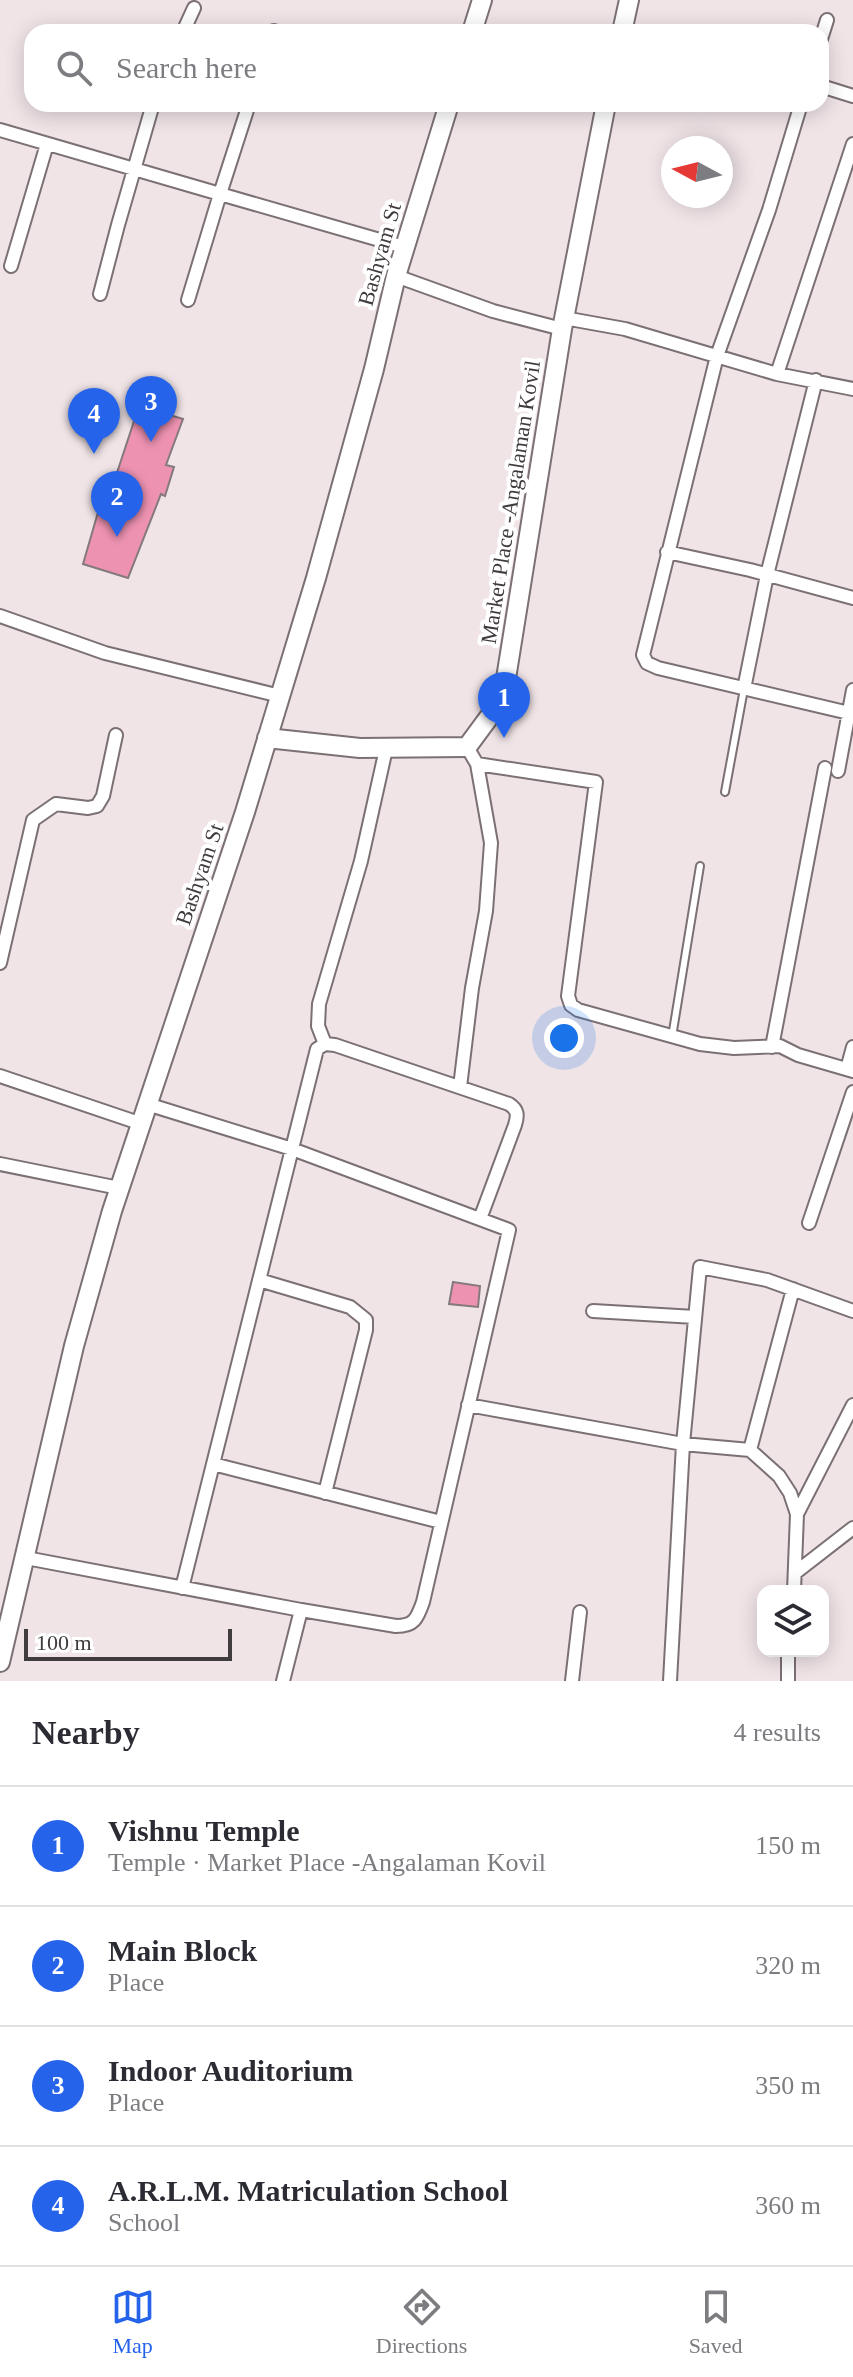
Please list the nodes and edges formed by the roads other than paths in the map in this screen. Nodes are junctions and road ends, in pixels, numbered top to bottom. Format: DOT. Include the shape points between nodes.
graph roads {
  1 [pos="482,0"];
  2 [pos="629,0"];
  3 [pos="194,8"];
  4 [pos="827,20"];
  5 [pos="187,24"];
  6 [pos="474,24"];
  7 [pos="624,24"];
  8 [pos="826,24"];
  9 [pos="829,88"];
  10 [pos="853,96"];
  11 [pos="151,112"];
  12 [pos="246,112"];
  13 [pos="446,112"];
  14 [pos="604,112"];
  15 [pos="799,112"];
  16 [pos="0,130"];
  17 [pos="47,144"];
  18 [pos="853,144"];
  19 [pos="134,168"];
  20 [pos="220,194"];
  21 [pos="404,247"];
  22 [pos="11,266"];
  23 [pos="396,276"];
  24 [pos="100,294"];
  25 [pos="188,300"];
  26 [pos="563,324"];
  27 [pos="717,356"];
  28 [pos="777,374"];
  29 [pos="816,380"];
  30 [pos="853,389"];
  31 [pos="667,552"];
  32 [pos="767,575"];
  33 [pos="853,598"];
  34 [pos="0,616"];
  35 [pos="744,689"];
  36 [pos="853,690"];
  37 [pos="280,696"];
  38 [pos="851,713"];
  39 [pos="116,735"];
  40 [pos="267,738"];
  41 [pos="467,747"];
  42 [pos="386,749"];
  43 [pos="477,764"];
  44 [pos="725,792"];
  45 [pos="700,866"];
  46 [pos="0,963"];
  47 [pos="672,1037"];
  48 [pos="325,1044"];
  49 [pos="772,1047"];
  50 [pos="853,1047"];
  51 [pos="850,1070"];
  52 [pos="0,1076"];
  53 [pos="460,1087"];
  54 [pos="853,1092"];
  55 [pos="147,1104"];
  56 [pos="139,1123"];
  57 [pos="292,1149"];
  58 [pos="0,1164"];
  59 [pos="119,1188"];
  60 [pos="480,1219"];
  61 [pos="809,1223"];
  62 [pos="259,1280"];
  63 [pos="793,1289"];
  64 [pos="593,1311"];
  65 [pos="853,1311"];
  66 [pos="695,1317"];
  67 [pos="468,1405"];
  68 [pos="853,1405"];
  69 [pos="850,1418"];
  70 [pos="683,1444"];
  71 [pos="750,1450"];
  72 [pos="213,1464"];
  73 [pos="325,1493"];
  74 [pos="797,1514"];
  75 [pos="441,1522"];
  76 [pos="853,1528"];
  77 [pos="26,1558"];
  78 [pos="795,1573"];
  79 [pos="794,1585"];
  80 [pos="182,1588"];
  81 [pos="301,1610"];
  82 [pos="580,1612"];
  83 [pos="788,1657"];
  84 [pos="0,1662"];
  85 [pos="283,1681"];
  86 [pos="572,1681"];
  87 [pos="670,1681"];
  88 [pos="788,1681"];
  1 -- 6 [label="street"];
  2 -- 7 [label="street"];
  3 -- 5 [label="street"];
  4 -- 8 [label="street"];
  9 -- 10 [label="street"];
  11 -- 19 [label="street"];
  12 -- 20 [label="street"];
  13 -- 21 [label="street, Bashyam St"];
  14 -- 26 [label="street, Market Place -Angalaman Kovil"];
  15 -- 27 [label="street"];
  16 -- 17 [label="street"];
  17 -- 19 [label="street"];
  17 -- 22 [label="street"];
  18 -- 28 [label="street"];
  19 -- 20 [label="street"];
  19 -- 24 [label="street"];
  20 -- 21 [label="street"];
  20 -- 25 [label="street"];
  21 -- 23 [label="street, Bashyam St"];
  23 -- 26 [label="street" via="493,311"];
  23 -- 37 [label="street, Bashyam St"];
  26 -- 27 [label="street" via="625,329"];
  26 -- 41 [label="street, Market Place -Angalaman Kovil" via="504,691"];
  27 -- 28 [label="street"];
  27 -- 31 [label="street"];
  28 -- 29 [label="street"];
  29 -- 30 [label="street"];
  29 -- 32 [label="street"];
  31 -- 32 [label="street"];
  31 -- 35 [label="street" via="643,655 647,663"];
  32 -- 33 [label="street"];
  32 -- 35 [label="street"];
  34 -- 37 [label="street" via="105,653"];
  35 -- 38 [label="street"];
  35 -- 44 [label="lane"];
  36 -- 38 [label="street"];
  37 -- 40 [label="street, Bashyam St"];
  38 -- 49 [label="street" via="832,769"];
  39 -- 46 [label="street" via="97,806 56,804 33,820"];
  40 -- 42 [label="street"];
  40 -- 55 [label="street, Bashyam St"];
  41 -- 42 [label="street"];
  41 -- 43 [label="street"];
  42 -- 48 [label="street" via="361,861 319,1004 318,1026"];
  43 -- 47 [label="street" via="596,782 568,996 578,1010"];
  43 -- 53 [label="street" via="491,867"];
  45 -- 47 [label="lane"];
  47 -- 49 [label="street" via="734,1048"];
  48 -- 53 [label="street"];
  48 -- 57 [label="street" via="314,1058"];
  49 -- 51 [label="street"];
  50 -- 51 [label="street"];
  52 -- 56 [label="street"];
  53 -- 60 [label="street" via="509,1104 517,1116"];
  54 -- 61 [label="street"];
  55 -- 56 [label="street, Bashyam St"];
  55 -- 57 [label="street"];
  56 -- 59 [label="street, Bashyam St"];
  57 -- 60 [label="street"];
  57 -- 62 [label="street"];
  58 -- 59 [label="street"];
  59 -- 77 [label="street, Bashyam St" via="74,1346"];
  60 -- 67 [label="street" via="509,1230"];
  62 -- 72 [label="street"];
  62 -- 73 [label="street" via="350,1307 366,1320"];
  63 -- 65 [label="street"];
  63 -- 66 [label="street" via="700,1267"];
  63 -- 71 [label="street"];
  64 -- 66 [label="street"];
  66 -- 70 [label="street"];
  67 -- 70 [label="street"];
  67 -- 75 [label="street"];
  68 -- 69 [label="street"];
  69 -- 74 [label="street"];
  70 -- 71 [label="street"];
  70 -- 87 [label="street"];
  71 -- 74 [label="street" via="779,1476"];
  72 -- 73 [label="street"];
  72 -- 80 [label="street"];
  73 -- 75 [label="street"];
  74 -- 78 [label="street"];
  75 -- 81 [label="street" via="423,1602 416,1620 407,1626"];
  76 -- 78 [label="street"];
  77 -- 80 [label="street"];
  77 -- 84 [label="street, Bashyam St"];
  78 -- 79 [label="street"];
  80 -- 81 [label="street"];
  81 -- 85 [label="street"];
  82 -- 86 [label="street"];
  83 -- 88 [label="street"];
}
